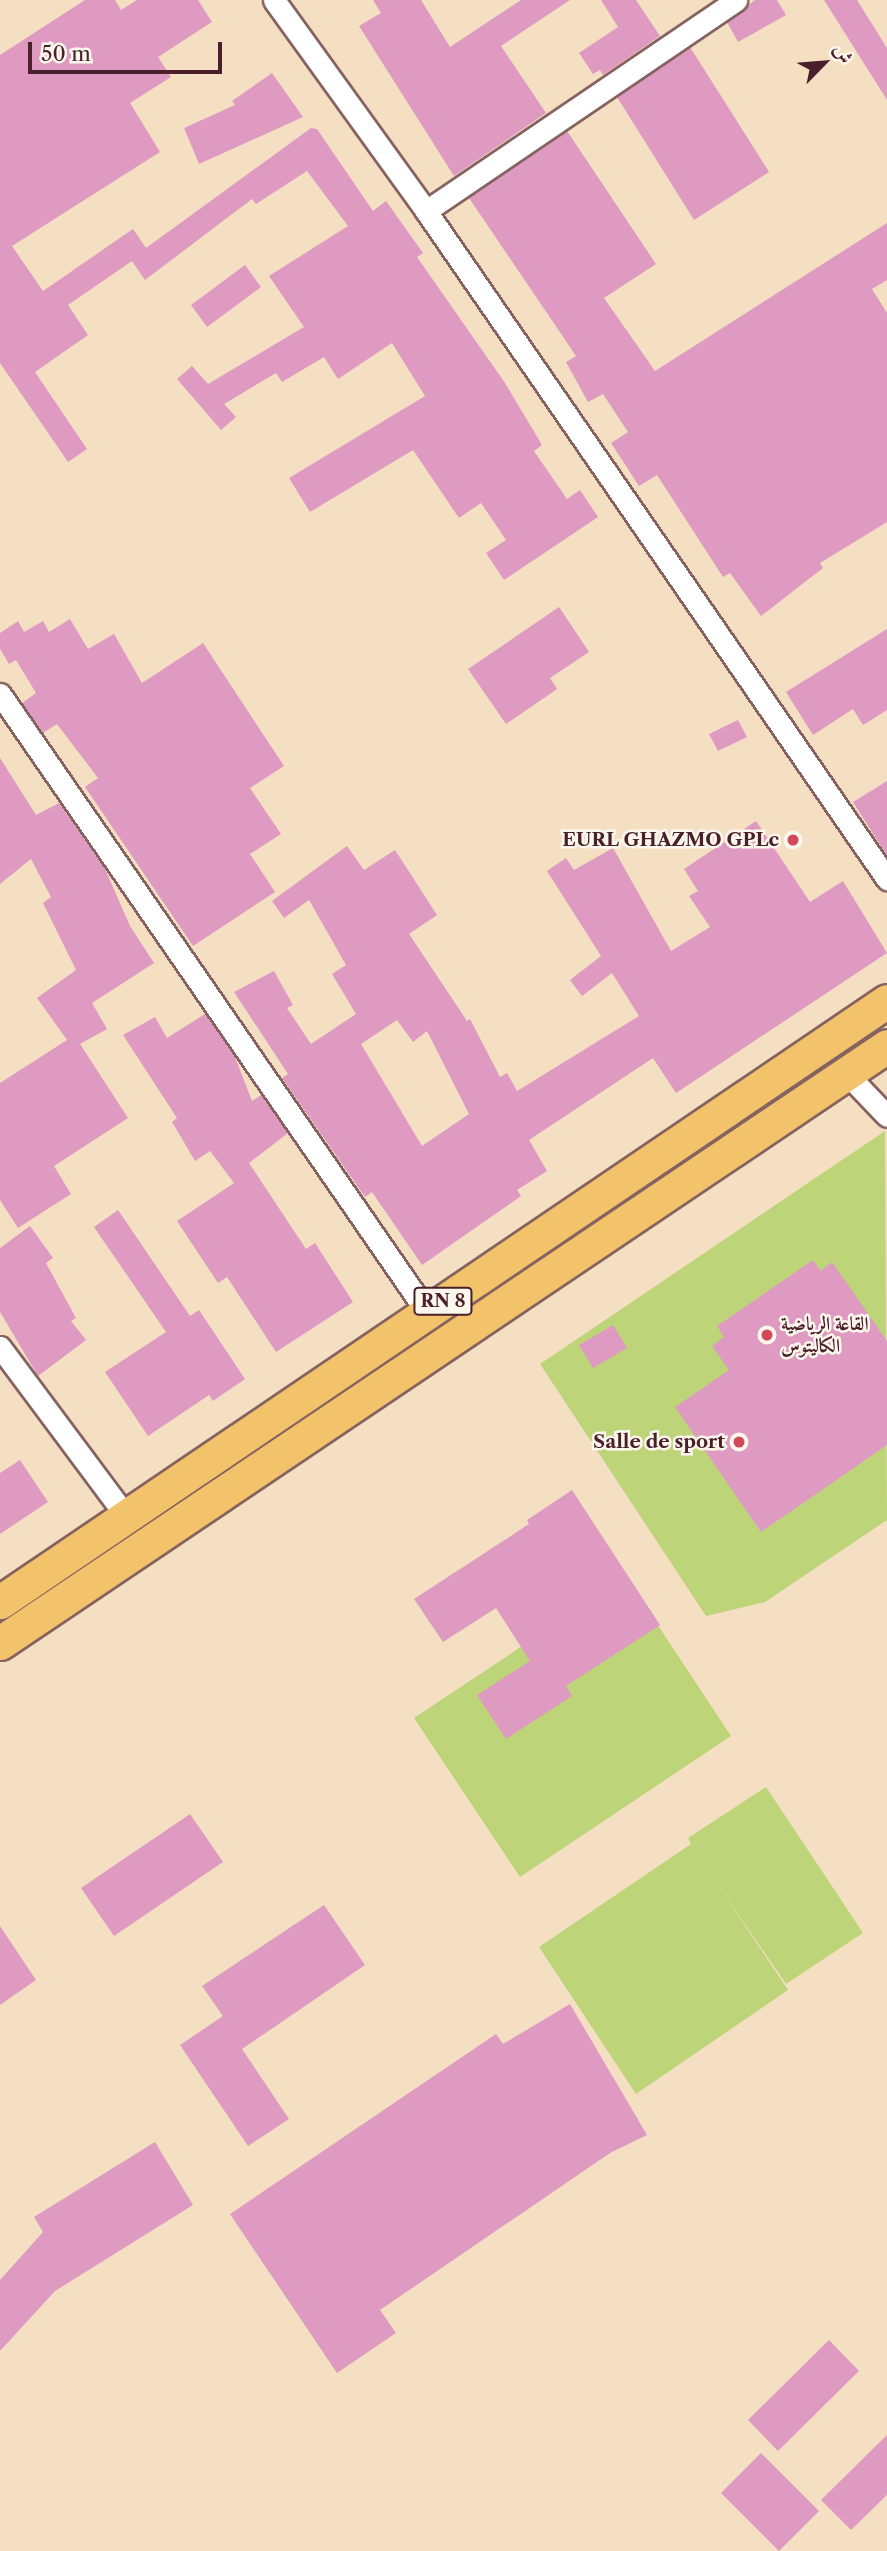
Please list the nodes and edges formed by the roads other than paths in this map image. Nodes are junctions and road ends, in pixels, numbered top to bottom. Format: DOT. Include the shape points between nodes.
graph roads {
  1 [pos="274,0"];
  2 [pos="736,0"];
  3 [pos="426,211"];
  4 [pos="0,694"];
  5 [pos="887,879"];
  6 [pos="887,1001"];
  7 [pos="887,1046"];
  8 [pos="846,1073"];
  9 [pos="887,1116"];
  10 [pos="427,1312"];
  11 [pos="0,1348"];
  12 [pos="126,1516"];
  13 [pos="0,1602"];
  14 [pos="0,1643"];
  1 -- 3 [label="street"];
  2 -- 3 [label="street"];
  3 -- 5 [label="street"];
  4 -- 10 [label="street"];
  6 -- 10 [label="main road, RN 8"];
  7 -- 8 [label="main road, RN 8"];
  8 -- 9 [label="street"];
  8 -- 14 [label="main road, RN 8"];
  10 -- 12 [label="main road, RN 8"];
  11 -- 12 [label="street"];
  12 -- 13 [label="main road, RN 8"];
}
